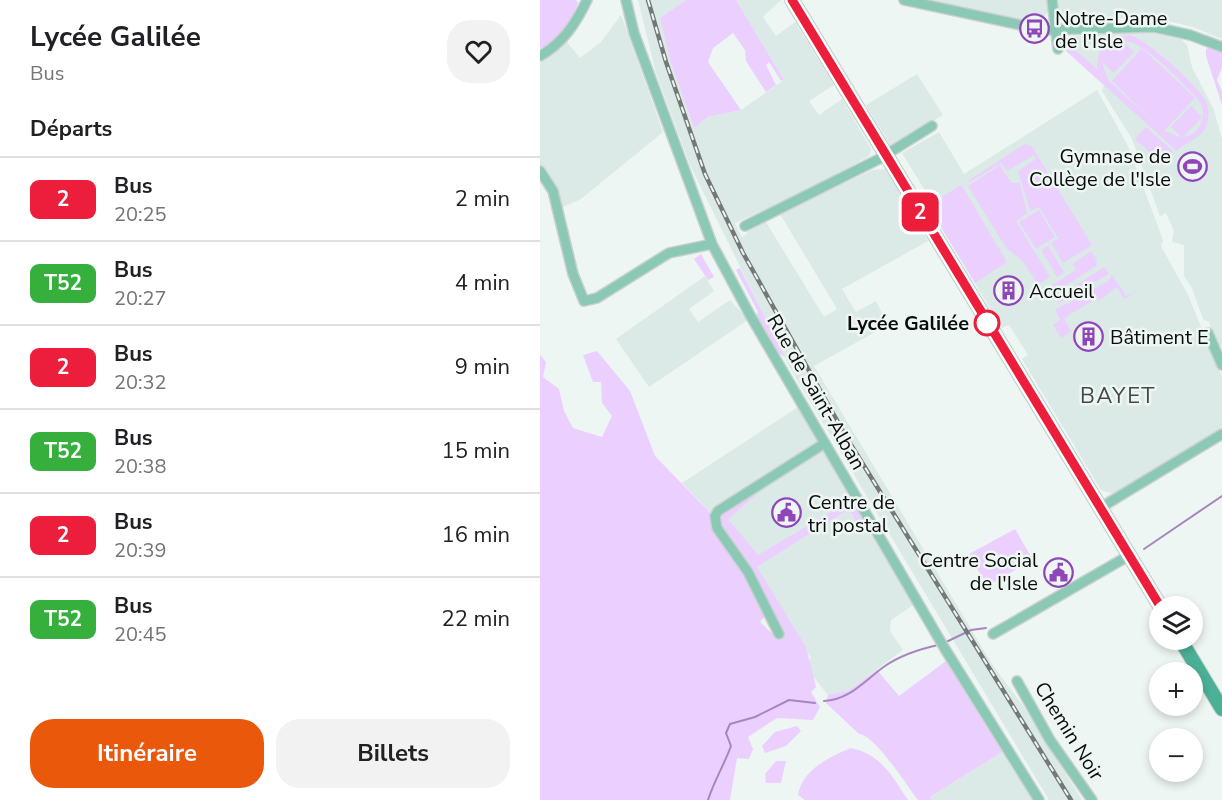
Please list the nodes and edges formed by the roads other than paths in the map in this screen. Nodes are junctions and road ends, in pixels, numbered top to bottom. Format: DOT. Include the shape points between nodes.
graph roads {
  1 [pos="587,0"];
  2 [pos="792,0"];
  3 [pos="904,0"];
  4 [pos="1052,0"];
  5 [pos="627,5"];
  6 [pos="1054,31"];
  7 [pos="1222,48"];
  8 [pos="1058,49"];
  9 [pos="540,56"];
  10 [pos="932,126"];
  11 [pos="886,155"];
  12 [pos="540,171"];
  13 [pos="745,226"];
  14 [pos="712,244"];
  15 [pos="1208,333"];
  16 [pos="1222,366"];
  17 [pos="1222,434"];
  18 [pos="825,443"];
  19 [pos="1100,508"];
  20 [pos="1130,555"];
  21 [pos="1154,596"];
  22 [pos="779,634"];
  23 [pos="993,634"];
  24 [pos="1187,650"];
  25 [pos="1017,681"];
  26 [pos="1222,709"];
  27 [pos="1039,800"];
  28 [pos="1092,800"];
  1 -- 9 [label="street" via="561,41"];
  2 -- 11 [label="main road"];
  3 -- 6 [label="street"];
  4 -- 6 [label="street"];
  5 -- 14 [label="street, Rue de Saint-Alban"];
  6 -- 7 [label="street" via="1154,27 1181,32"];
  6 -- 8 [label="street"];
  10 -- 11 [label="street"];
  11 -- 13 [label="street"];
  11 -- 19 [label="main road"];
  12 -- 14 [label="street" via="553,191 573,274 585,302 669,253"];
  14 -- 18 [label="street, Rue de Saint-Alban"];
  15 -- 16 [label="street"];
  17 -- 19 [label="street"];
  18 -- 22 [label="street" via="718,511 716,516 717,528 748,572"];
  18 -- 27 [label="street, Rue de Saint-Alban"];
  19 -- 20 [label="main road"];
  20 -- 21 [label="main road"];
  20 -- 23 [label="street"];
  24 -- 26 [label="main road"];
  25 -- 28 [label="street, Chemin Noir" via="1046,733"];
}
